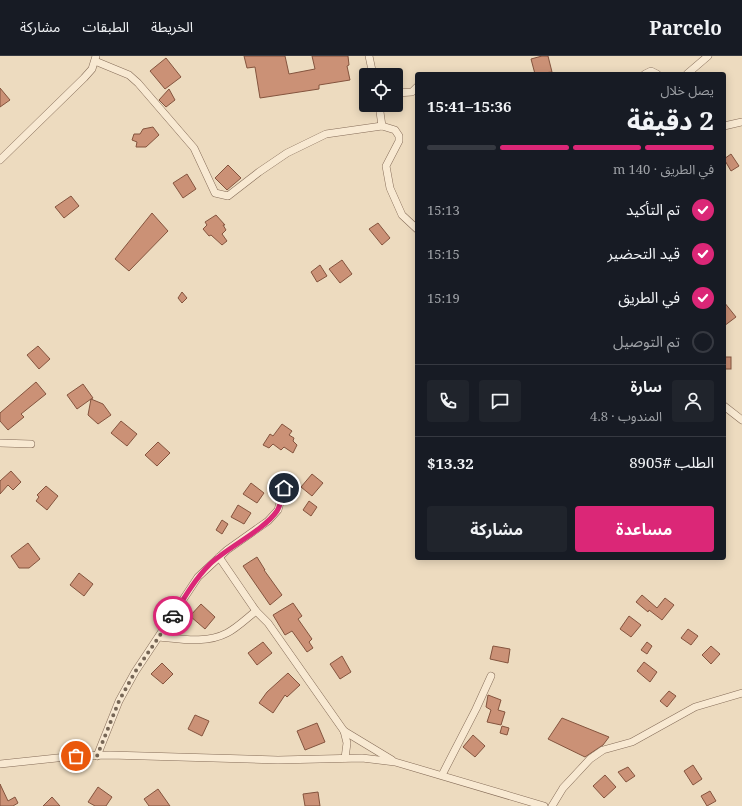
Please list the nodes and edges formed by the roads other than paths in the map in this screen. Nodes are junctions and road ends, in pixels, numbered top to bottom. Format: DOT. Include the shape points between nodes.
graph roads {
  1 [pos="369,56"];
  2 [pos="708,56"];
  3 [pos="96,59"];
  4 [pos="372,68"];
  5 [pos="689,72"];
  6 [pos="415,89"];
  7 [pos="403,93"];
  8 [pos="380,112"];
  9 [pos="742,122"];
  10 [pos="382,126"];
  11 [pos="726,126"];
  12 [pos="0,160"];
  13 [pos="415,227"];
  14 [pos="726,408"];
  15 [pos="742,420"];
  16 [pos="0,443"];
  17 [pos="31,444"];
  18 [pos="284,488"];
  19 [pos="219,557"];
  20 [pos="256,611"];
  21 [pos="159,637"];
  22 [pos="491,676"];
  23 [pos="742,693"];
  24 [pos="344,731"];
  25 [pos="97,756"];
  26 [pos="345,758"];
  27 [pos="395,762"];
  28 [pos="0,764"];
  29 [pos="442,774"];
  30 [pos="544,806"];
  31 [pos="552,806"];
  1 -- 4 [label="street"];
  2 -- 5 [label="street"];
  3 -- 10 [label="street" via="129,75 138,84 194,148 212,188 218,194 228,196 287,153 326,134"];
  3 -- 12 [label="street" via="84,78"];
  6 -- 7 [label="street" via="412,92"];
  8 -- 10 [label="street"];
  9 -- 11 [label="street"];
  10 -- 13 [label="street" via="395,130 399,136 386,166 390,188 402,215"];
  14 -- 15 [label="street"];
  16 -- 17 [label="street"];
  18 -- 19 [label="street" via="278,510 268,522"];
  19 -- 20 [label="street"];
  19 -- 21 [label="street" via="198,577"];
  20 -- 21 [label="street" via="227,633 213,638 191,640"];
  20 -- 24 [label="street"];
  21 -- 25 [label="street" via="119,701"];
  22 -- 29 [label="street"];
  23 -- 31 [label="street" via="694,707 632,742 603,750 590,759 563,788"];
  24 -- 26 [label="street" via="347,743"];
  24 -- 27 [label="street"];
  25 -- 26 [label="street" via="278,760"];
  25 -- 28 [label="street"];
  26 -- 27 [label="street"];
  27 -- 29 [label="street"];
  29 -- 30 [label="street"];
}
